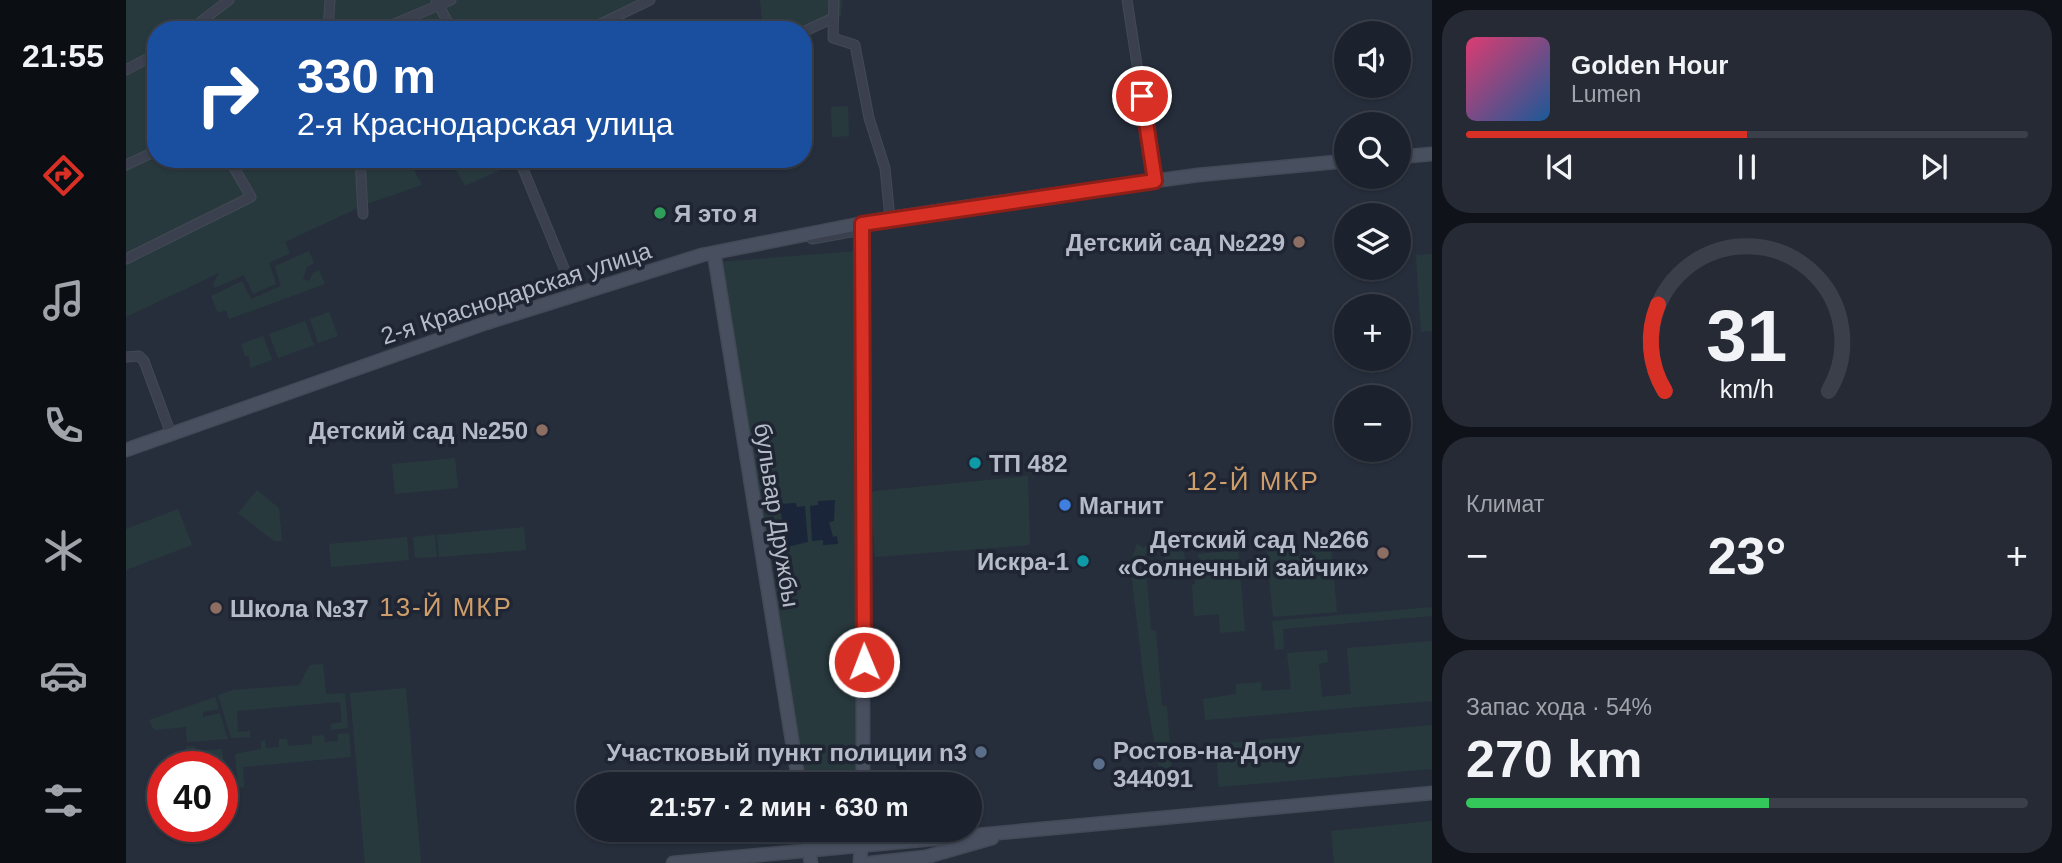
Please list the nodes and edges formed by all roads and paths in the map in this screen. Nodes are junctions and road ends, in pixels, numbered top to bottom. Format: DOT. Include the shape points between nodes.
graph roads {
  1 [pos="229,0"];
  2 [pos="330,0"];
  3 [pos="452,0"];
  4 [pos="650,0"];
  5 [pos="834,0"];
  6 [pos="1127,0"];
  7 [pos="438,3"];
  8 [pos="833,18"];
  9 [pos="202,21"];
  10 [pos="329,21"];
  11 [pos="399,21"];
  12 [pos="447,21"];
  13 [pos="607,21"];
  14 [pos="812,28"];
  15 [pos="147,59"];
  16 [pos="126,70"];
  17 [pos="1432,154"];
  18 [pos="147,155"];
  19 [pos="1411,156"];
  20 [pos="1334,162"];
  21 [pos="126,165"];
  22 [pos="234,168"];
  23 [pos="360,168"];
  24 [pos="523,168"];
  25 [pos="1155,181"];
  26 [pos="363,214"];
  27 [pos="890,218"];
  28 [pos="862,227"];
  29 [pos="715,255"];
  30 [pos="126,259"];
  31 [pos="575,295"];
  32 [pos="126,357"];
  33 [pos="171,434"];
  34 [pos="126,450"];
  35 [pos="797,772"];
  36 [pos="863,772"];
  37 [pos="1432,793"];
  38 [pos="1016,831"];
  39 [pos="861,844"];
  40 [pos="810,856"];
  41 [pos="673,863"];
  42 [pos="860,863"];
  43 [pos="870,863"];
  1 -- 9 [label="street"];
  2 -- 10 [label="street"];
  3 -- 7 [label="street"];
  4 -- 13 [label="street"];
  5 -- 8 [label="street"];
  6 -- 25 [label="street"];
  7 -- 11 [label="street"];
  7 -- 12 [label="street"];
  8 -- 14 [label="street"];
  8 -- 27 [label="street" via="833,38 855,45 869,118 885,168"];
  15 -- 16 [label="street"];
  17 -- 19 [label="street"];
  18 -- 21 [label="street"];
  20 -- 25 [label="street, 2-я Краснодарская улица"];
  22 -- 30 [label="street" via="251,197"];
  23 -- 26 [label="street"];
  24 -- 31 [label="street"];
  25 -- 27 [label="street, 2-я Краснодарская улица"];
  27 -- 28 [label="street, 2-я Краснодарская улица"];
  28 -- 29 [label="street, 2-я Краснодарская улица"];
  28 -- 36 [label="street"];
  29 -- 31 [label="street, 2-я Краснодарская улица"];
  29 -- 35 [label="street, бульвар Дружбы"];
  31 -- 33 [label="street, 2-я Краснодарская улица"];
  32 -- 33 [label="street" via="139,356 144,361"];
  33 -- 34 [label="street, 2-я Краснодарская улица"];
  37 -- 38 [label="street"];
  38 -- 39 [label="street"];
  38 -- 43 [label="street" via="926,858"];
  39 -- 40 [label="street"];
  39 -- 42 [label="street"];
  40 -- 41 [label="street"];
}
